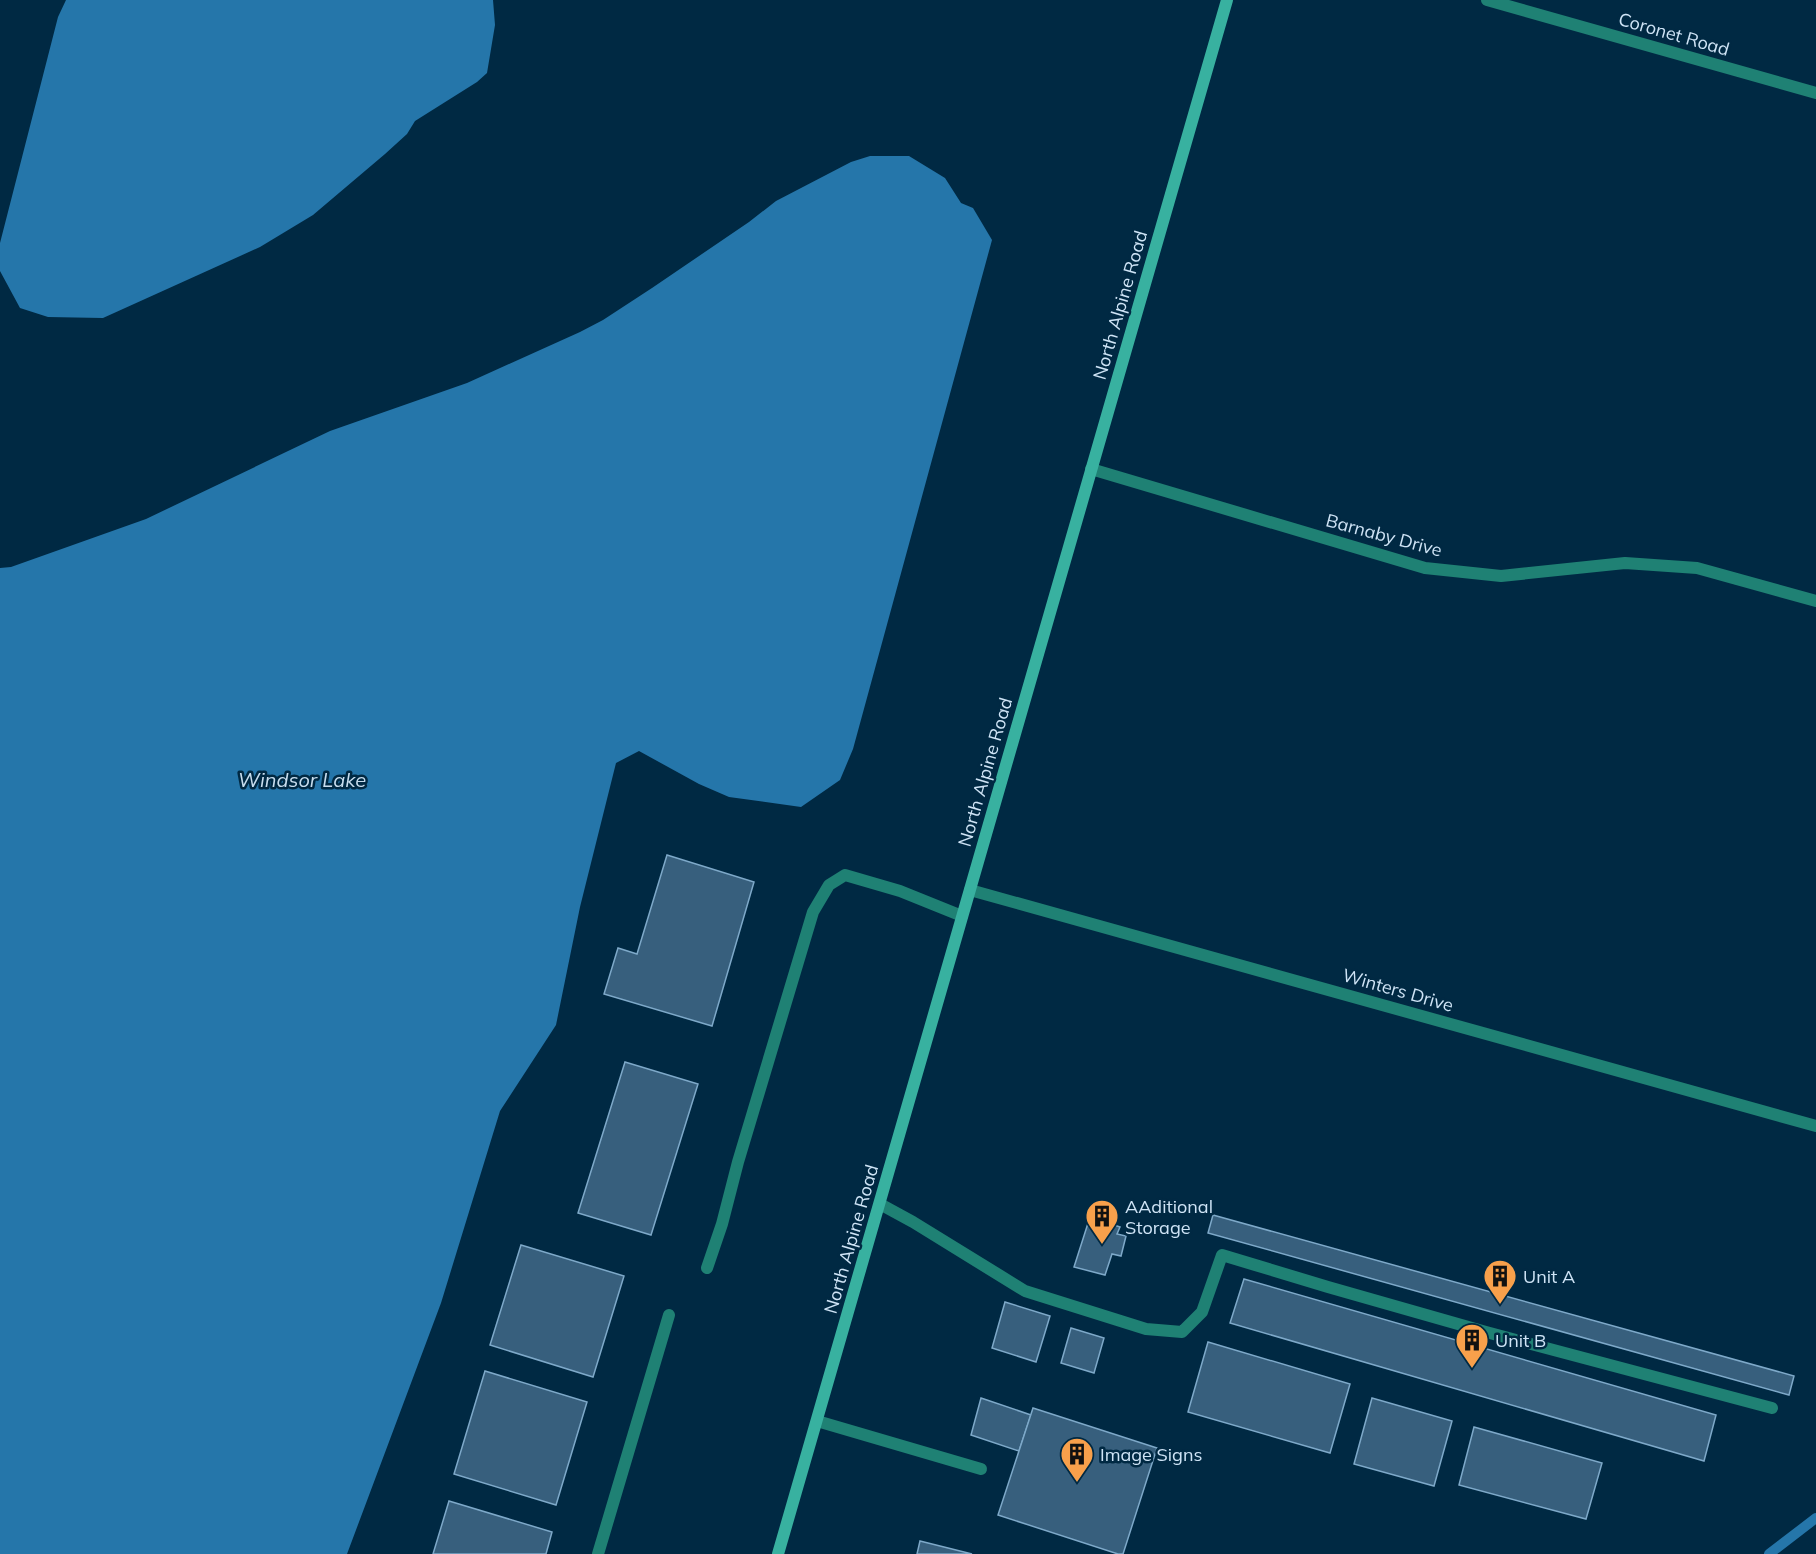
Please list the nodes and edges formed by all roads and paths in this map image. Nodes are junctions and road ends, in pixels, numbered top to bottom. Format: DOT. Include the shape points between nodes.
graph roads {
  1 [pos="1227,0"];
  2 [pos="1487,0"];
  3 [pos="1816,93"];
  4 [pos="1091,469"];
  5 [pos="1816,601"];
  6 [pos="970,890"];
  7 [pos="962,916"];
  8 [pos="1816,1126"];
  9 [pos="880,1204"];
  10 [pos="707,1268"];
  11 [pos="669,1316"];
  12 [pos="1772,1408"];
  13 [pos="817,1421"];
  14 [pos="981,1469"];
  15 [pos="598,1554"];
  16 [pos="778,1554"];
  1 -- 4 [label="main road, North Alpine Road"];
  2 -- 3 [label="street, Coronet Road"];
  4 -- 5 [label="street, Barnaby Drive" via="1425,568 1501,576 1625,563 1697,568"];
  4 -- 6 [label="main road, North Alpine Road"];
  6 -- 7 [label="main road, North Alpine Road"];
  6 -- 8 [label="street, Winters Drive"];
  7 -- 9 [label="main road, North Alpine Road"];
  7 -- 10 [label="street" via="900,891 845,875 829,885 813,912"];
  9 -- 12 [label="street" via="1025,1291 1146,1329 1182,1332 1202,1312 1222,1255 1486,1332"];
  9 -- 13 [label="main road, North Alpine Road"];
  11 -- 15 [label="street"];
  13 -- 14 [label="street"];
  13 -- 16 [label="main road, North Alpine Road"];
}
